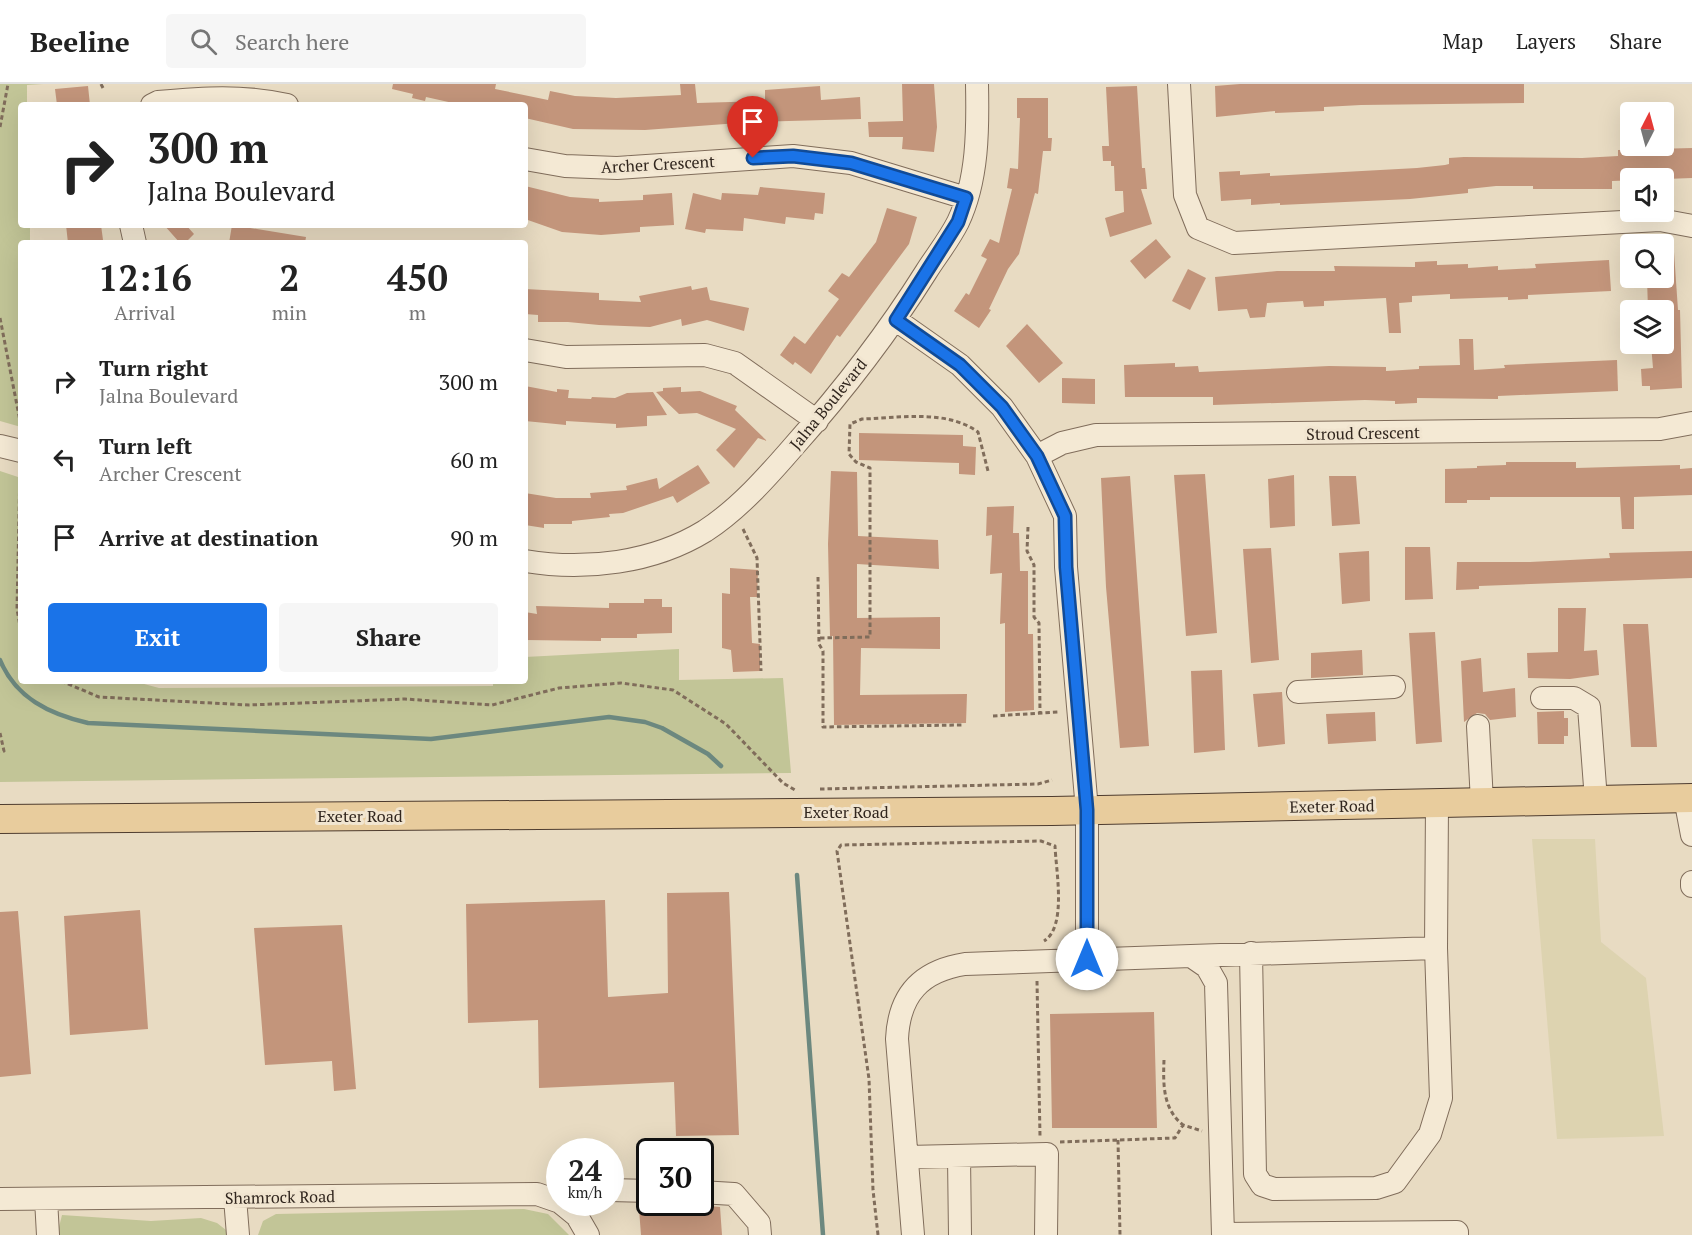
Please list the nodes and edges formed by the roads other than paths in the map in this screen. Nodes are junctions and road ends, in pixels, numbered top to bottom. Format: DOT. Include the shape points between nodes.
graph roads {
  1 [pos="977,84"];
  2 [pos="1179,84"];
  3 [pos="158,102"];
  4 [pos="272,102"];
  5 [pos="528,160"];
  6 [pos="966,198"];
  7 [pos="1692,226"];
  8 [pos="896,320"];
  9 [pos="528,351"];
  10 [pos="817,421"];
  11 [pos="1692,423"];
  12 [pos="0,446"];
  13 [pos="18,450"];
  14 [pos="1037,456"];
  15 [pos="528,562"];
  16 [pos="1394,687"];
  17 [pos="1298,692"];
  18 [pos="1542,698"];
  19 [pos="1478,726"];
  20 [pos="1689,798"];
  21 [pos="1596,800"];
  22 [pos="1482,802"];
  23 [pos="1437,804"];
  24 [pos="1087,810"];
  25 [pos="0,819"];
  26 [pos="1692,835"];
  27 [pos="1436,948"];
  28 [pos="1251,953"];
  29 [pos="1191,956"];
  30 [pos="1087,959"];
  31 [pos="907,1156"];
  32 [pos="959,1157"];
  33 [pos="714,1193"];
  34 [pos="546,1197"];
  35 [pos="235,1198"];
  36 [pos="0,1199"];
  37 [pos="46,1199"];
  38 [pos="577,1216"];
  39 [pos="48,1235"];
  40 [pos="238,1235"];
  41 [pos="588,1235"];
  42 [pos="760,1235"];
  43 [pos="913,1235"];
  44 [pos="960,1235"];
  45 [pos="1046,1235"];
  46 [pos="1223,1235"];
  47 [pos="1457,1235"];
  1 -- 6 [label="street, Jalna Boulevard" via="978,142"];
  2 -- 7 [label="street" via="1185,195 1197,228 1233,243 1660,220"];
  3 -- 4 [label="street" via="225,97"];
  5 -- 6 [label="street, Archer Crescent" via="617,168 793,156 851,163"];
  6 -- 8 [label="street, Jalna Boulevard" via="958,222"];
  8 -- 10 [label="street, Jalna Boulevard"];
  8 -- 14 [label="street" via="960,365 1002,407"];
  9 -- 10 [label="street" via="566,357 705,355 735,363"];
  10 -- 15 [label="street, Jalna Boulevard" via="762,484 706,530 675,546 641,557 597,564 555,566"];
  11 -- 14 [label="street, Stroud Crescent" via="1660,429 1096,435 1062,443"];
  12 -- 13 [label="street"];
  14 -- 24 [label="street" via="1065,516"];
  16 -- 17 [label="street"];
  18 -- 21 [label="street" via="1574,698 1588,707"];
  19 -- 22 [label="street"];
  20 -- 21 [label="main road, Exeter Road"];
  20 -- 26 [label="street"];
  21 -- 22 [label="main road, Exeter Road"];
  22 -- 23 [label="main road, Exeter Road"];
  23 -- 24 [label="main road, Exeter Road"];
  23 -- 27 [label="street"];
  24 -- 25 [label="main road, Exeter Road"];
  24 -- 30 [label="street"];
  27 -- 28 [label="street"];
  27 -- 28 [label="street" via="1441,1098 1438,1114 1413,1161 1395,1182 1376,1188 1274,1189 1262,1185 1255,1174"];
  28 -- 29 [label="street"];
  29 -- 30 [label="street"];
  29 -- 46 [label="street" via="1207,967 1216,983"];
  30 -- 31 [label="street" via="946,967 922,981 904,1002 898,1020"];
  31 -- 32 [label="street"];
  31 -- 43 [label="street"];
  32 -- 44 [label="street"];
  32 -- 45 [label="street" via="1047,1154"];
  33 -- 42 [label="street" via="734,1194 759,1223"];
  34 -- 35 [label="street, Shamrock Road" via="537,1194"];
  35 -- 37 [label="street, Shamrock Road"];
  35 -- 40 [label="street"];
  36 -- 37 [label="street, Shamrock Road"];
  37 -- 39 [label="street"];
  38 -- 41 [label="street, Shamrock Road"];
  46 -- 47 [label="street"];
}
